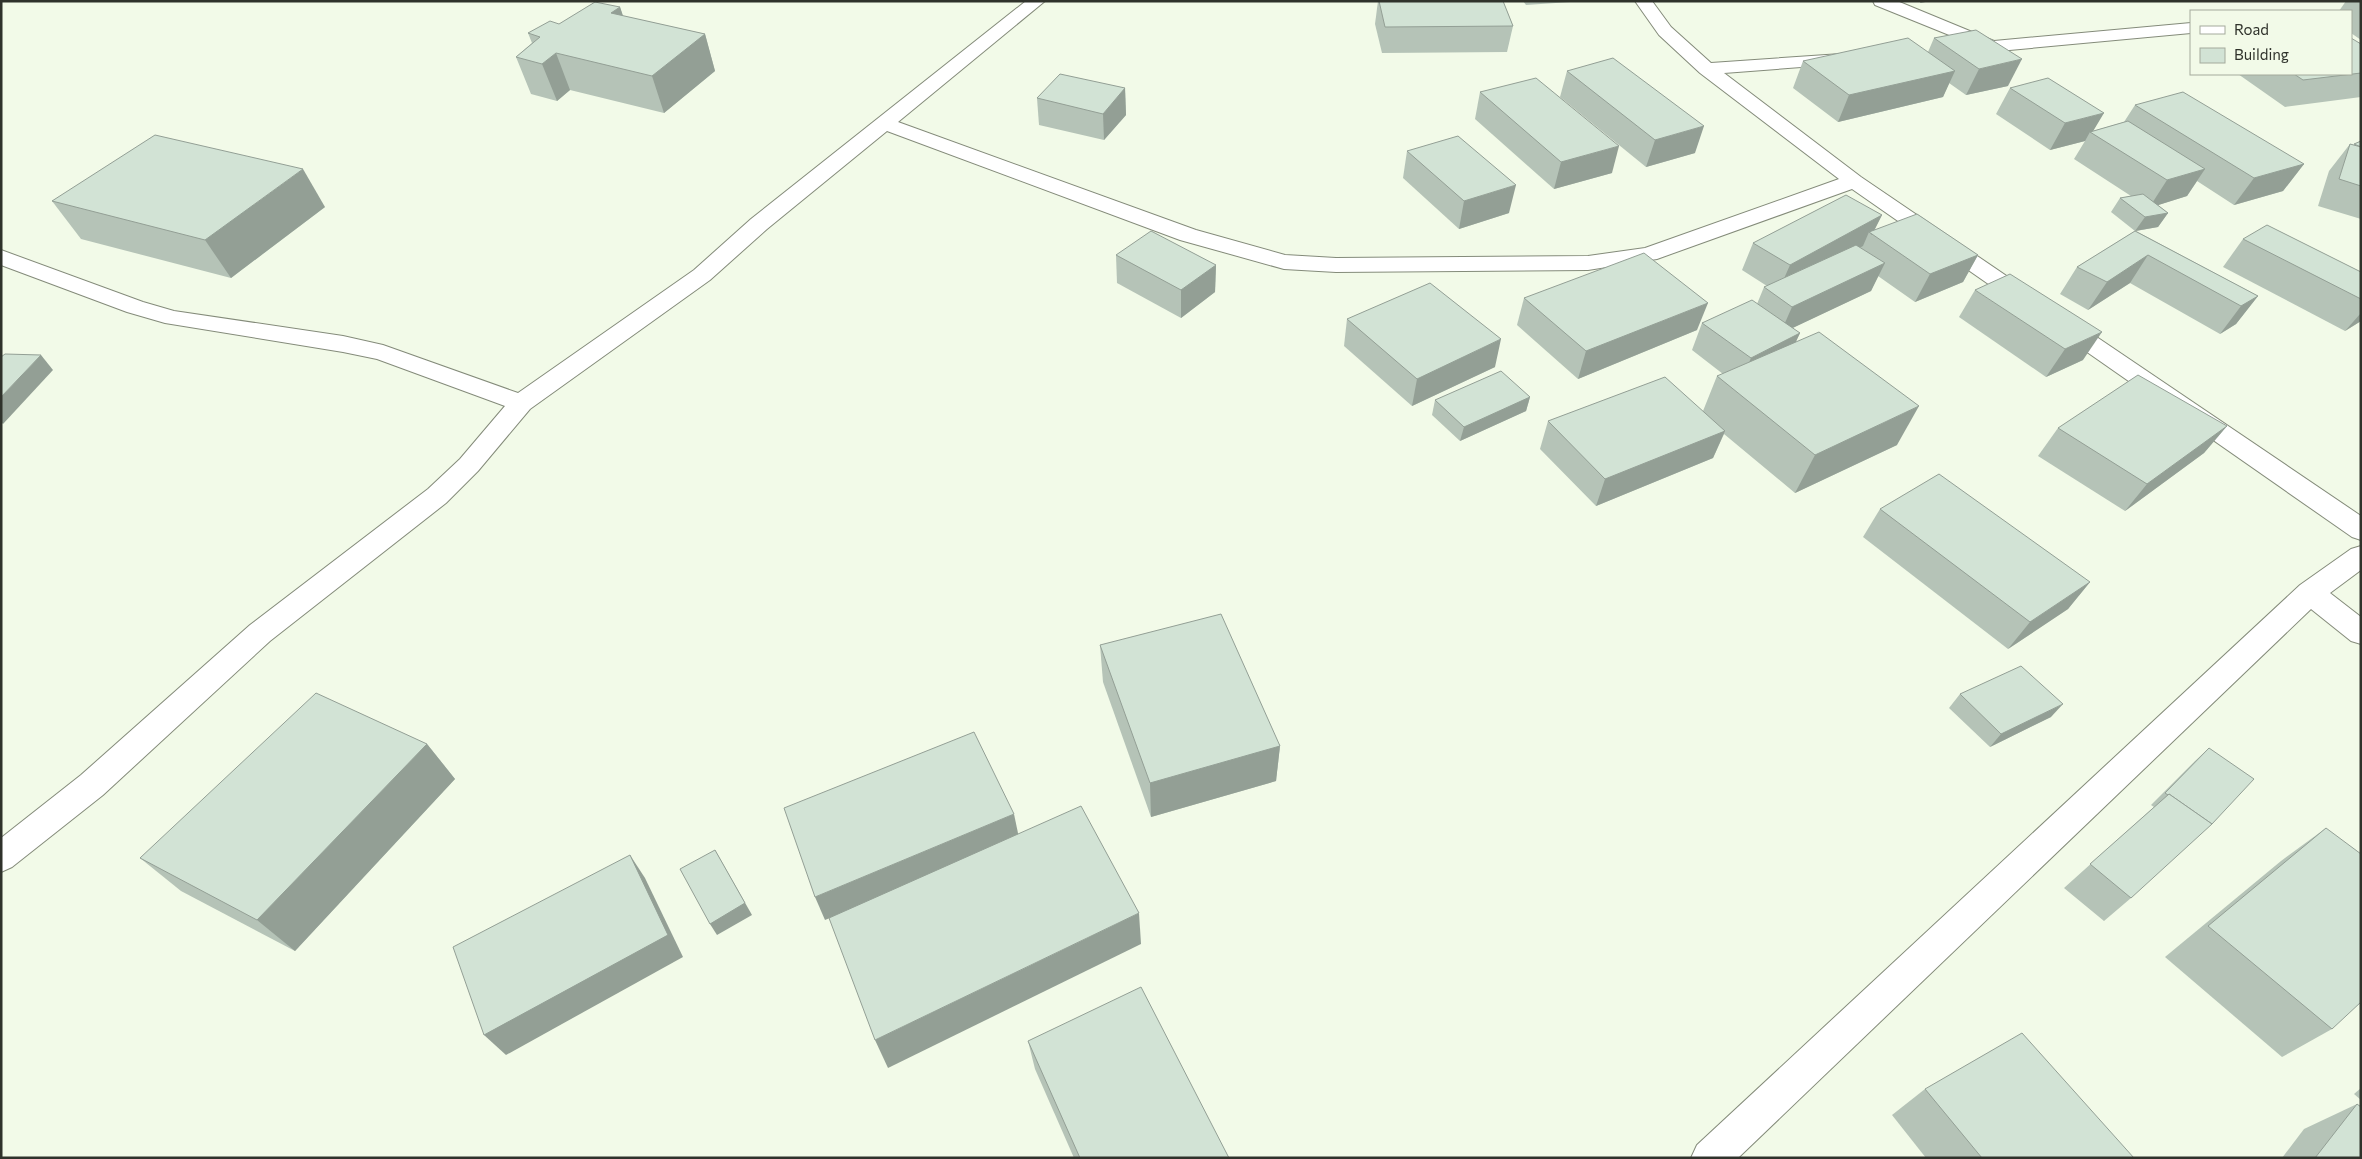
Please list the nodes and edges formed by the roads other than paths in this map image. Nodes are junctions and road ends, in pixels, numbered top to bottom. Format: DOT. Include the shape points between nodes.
graph roads {
  1 [pos="1037,1"];
  2 [pos="1643,1"];
  3 [pos="1881,1"];
  4 [pos="2190,28"];
  5 [pos="1994,47"];
  6 [pos="1945,51"];
  7 [pos="1856,58"];
  8 [pos="1707,70"];
  9 [pos="886,124"];
  10 [pos="1854,181"];
  11 [pos="1,257"];
  12 [pos="521,403"];
  13 [pos="2361,530"];
  14 [pos="2361,556"];
  15 [pos="2310,592"];
  16 [pos="2361,633"];
  17 [pos="1,857"];
  18 [pos="1710,1158"];
  1 -- 9 [label="street"];
  2 -- 8 [label="street" via="1665,31"];
  3 -- 5 [label="street"];
  4 -- 5 [label="street"];
  5 -- 6 [label="street"];
  7 -- 8 [label="street"];
  8 -- 10 [label="street"];
  9 -- 10 [label="street" via="1188,235 1284,262 1336,265 1588,263 1649,254"];
  9 -- 12 [label="street" via="759,224 702,275"];
  10 -- 13 [label="street"];
  11 -- 12 [label="street" via="173,318 383,353"];
  12 -- 17 [label="street" via="469,465 437,496 260,633 92,785"];
  14 -- 15 [label="street"];
  15 -- 16 [label="street"];
  15 -- 18 [label="street"];
}
